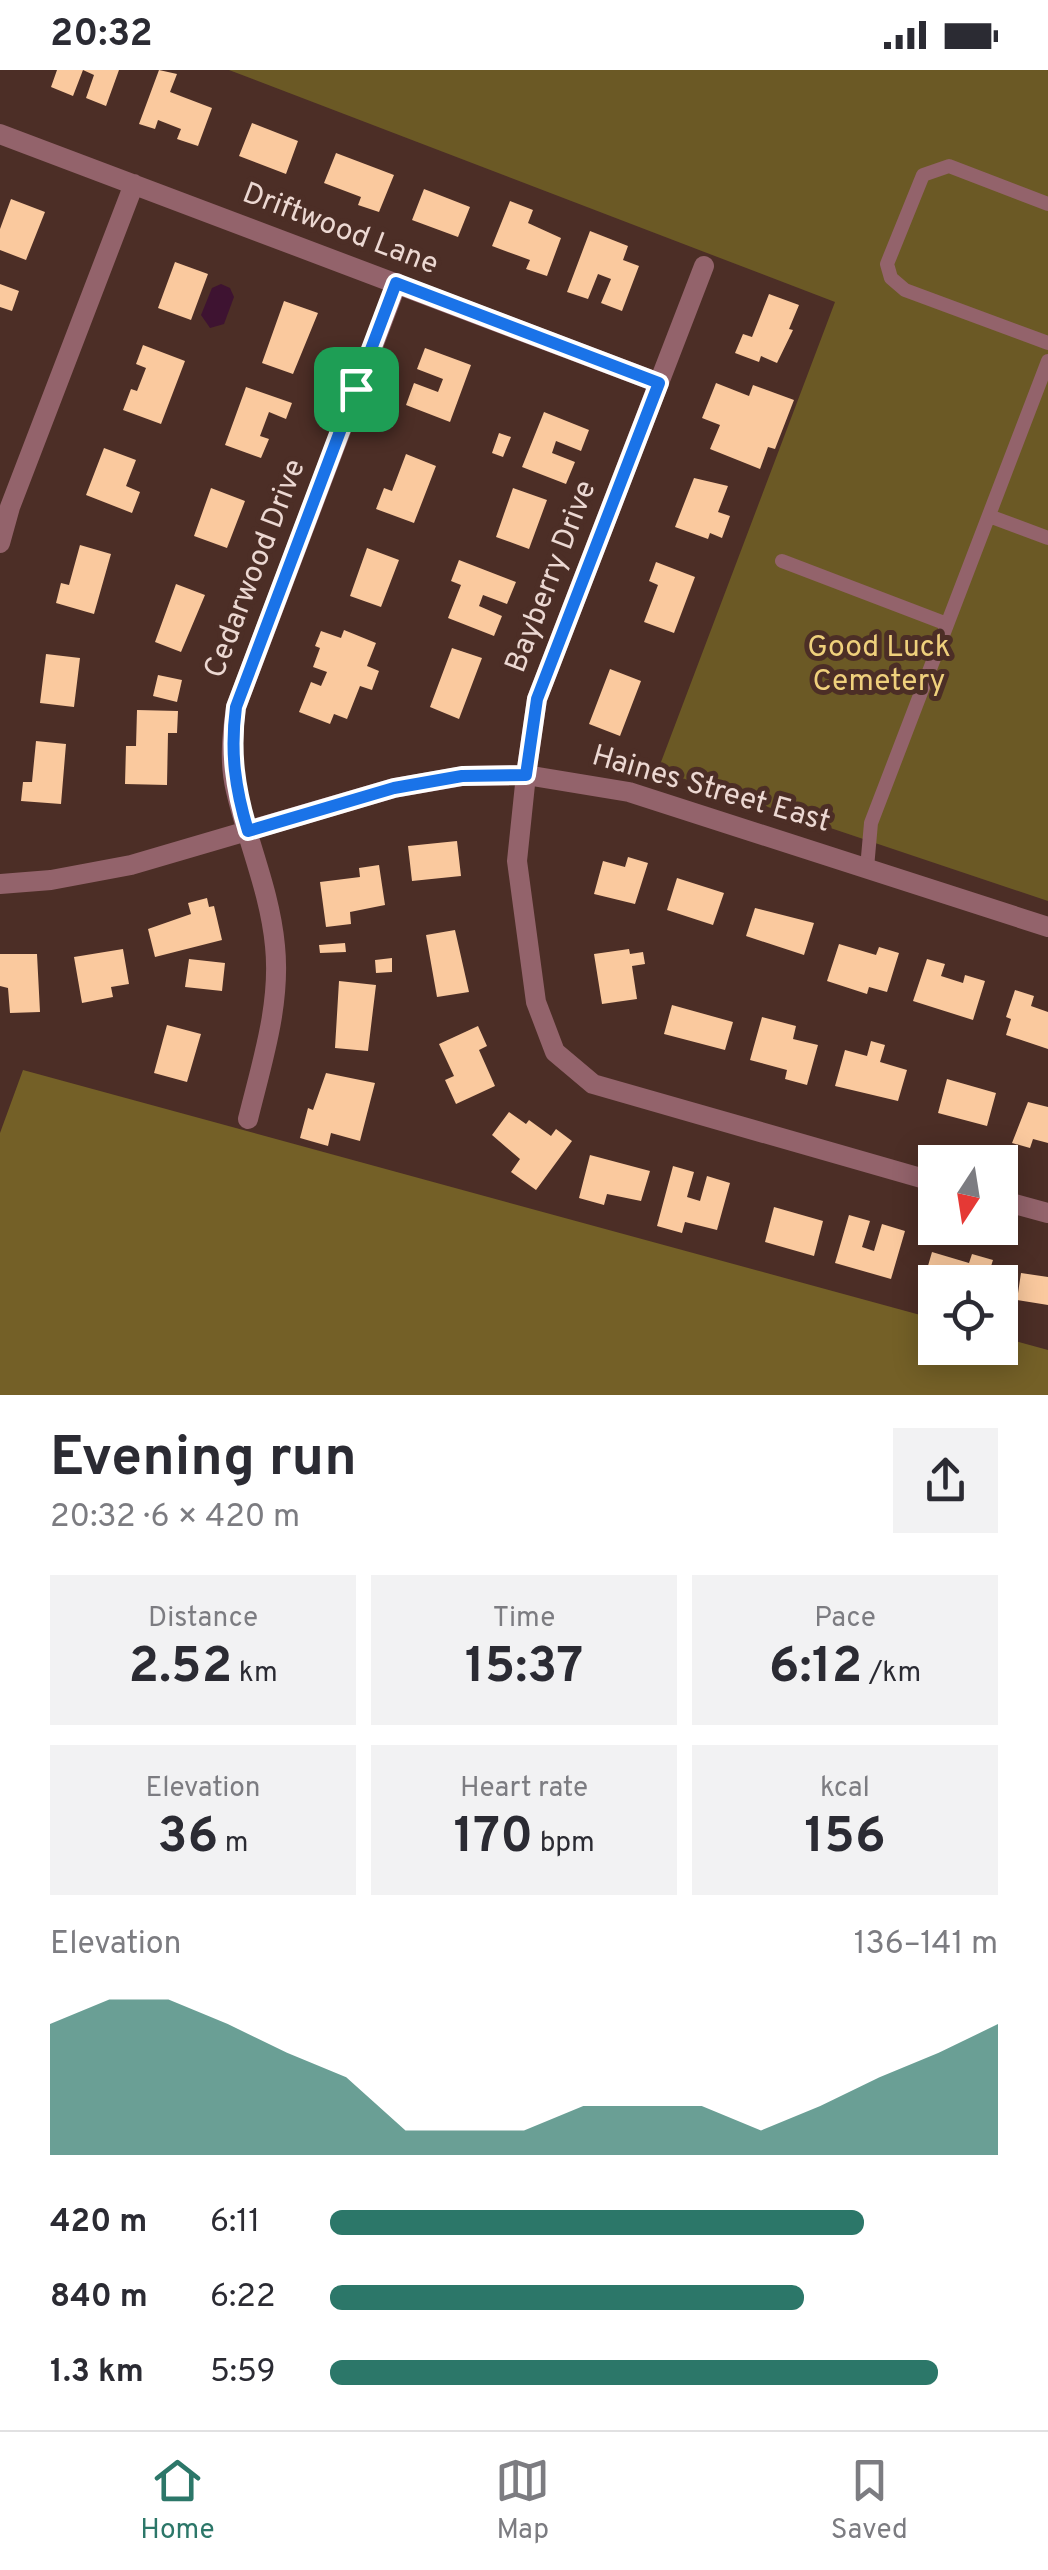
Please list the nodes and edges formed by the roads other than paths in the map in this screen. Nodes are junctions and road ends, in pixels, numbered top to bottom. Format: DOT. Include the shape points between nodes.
graph roads {
  1 [pos="0,134"];
  2 [pos="134,184"];
  3 [pos="1048,204"];
  4 [pos="704,266"];
  5 [pos="396,283"];
  6 [pos="1048,344"];
  7 [pos="1048,362"];
  8 [pos="659,383"];
  9 [pos="989,516"];
  10 [pos="1048,538"];
  11 [pos="0,544"];
  12 [pos="782,561"];
  13 [pos="948,624"];
  14 [pos="526,775"];
  15 [pos="248,831"];
  16 [pos="867,868"];
  17 [pos="0,884"];
  18 [pos="1048,927"];
  19 [pos="248,1119"];
  20 [pos="918,1177"];
  21 [pos="1018,1204"];
  22 [pos="1048,1212"];
  1 -- 2 [label="street, Driftwood Lane"];
  2 -- 5 [label="street, Driftwood Lane"];
  2 -- 11 [label="street"];
  3 -- 6 [label="lane" via="938,167 923,175 886,264 906,290"];
  4 -- 8 [label="street, Bayberry Drive"];
  5 -- 8 [label="street, Driftwood Lane"];
  5 -- 15 [label="street, Cedarwood Drive" via="236,707 231,746"];
  7 -- 9 [label="lane"];
  8 -- 14 [label="street, Bayberry Drive" via="537,699"];
  9 -- 10 [label="lane"];
  9 -- 13 [label="lane"];
  12 -- 13 [label="lane"];
  13 -- 16 [label="lane" via="871,822"];
  14 -- 15 [label="street, Haines Street East" via="462,776 394,788"];
  14 -- 16 [label="street, Haines Street East" via="629,792"];
  14 -- 20 [label="street, Bayberry Drive" via="518,861 536,1002 555,1052 569,1067 624,1096"];
  15 -- 17 [label="street, Haines Street East" via="131,865"];
  15 -- 19 [label="street, Cedarwood Drive" via="276,948 274,1011"];
  16 -- 18 [label="street, Haines Street East"];
  21 -- 22 [label="street"];
}
